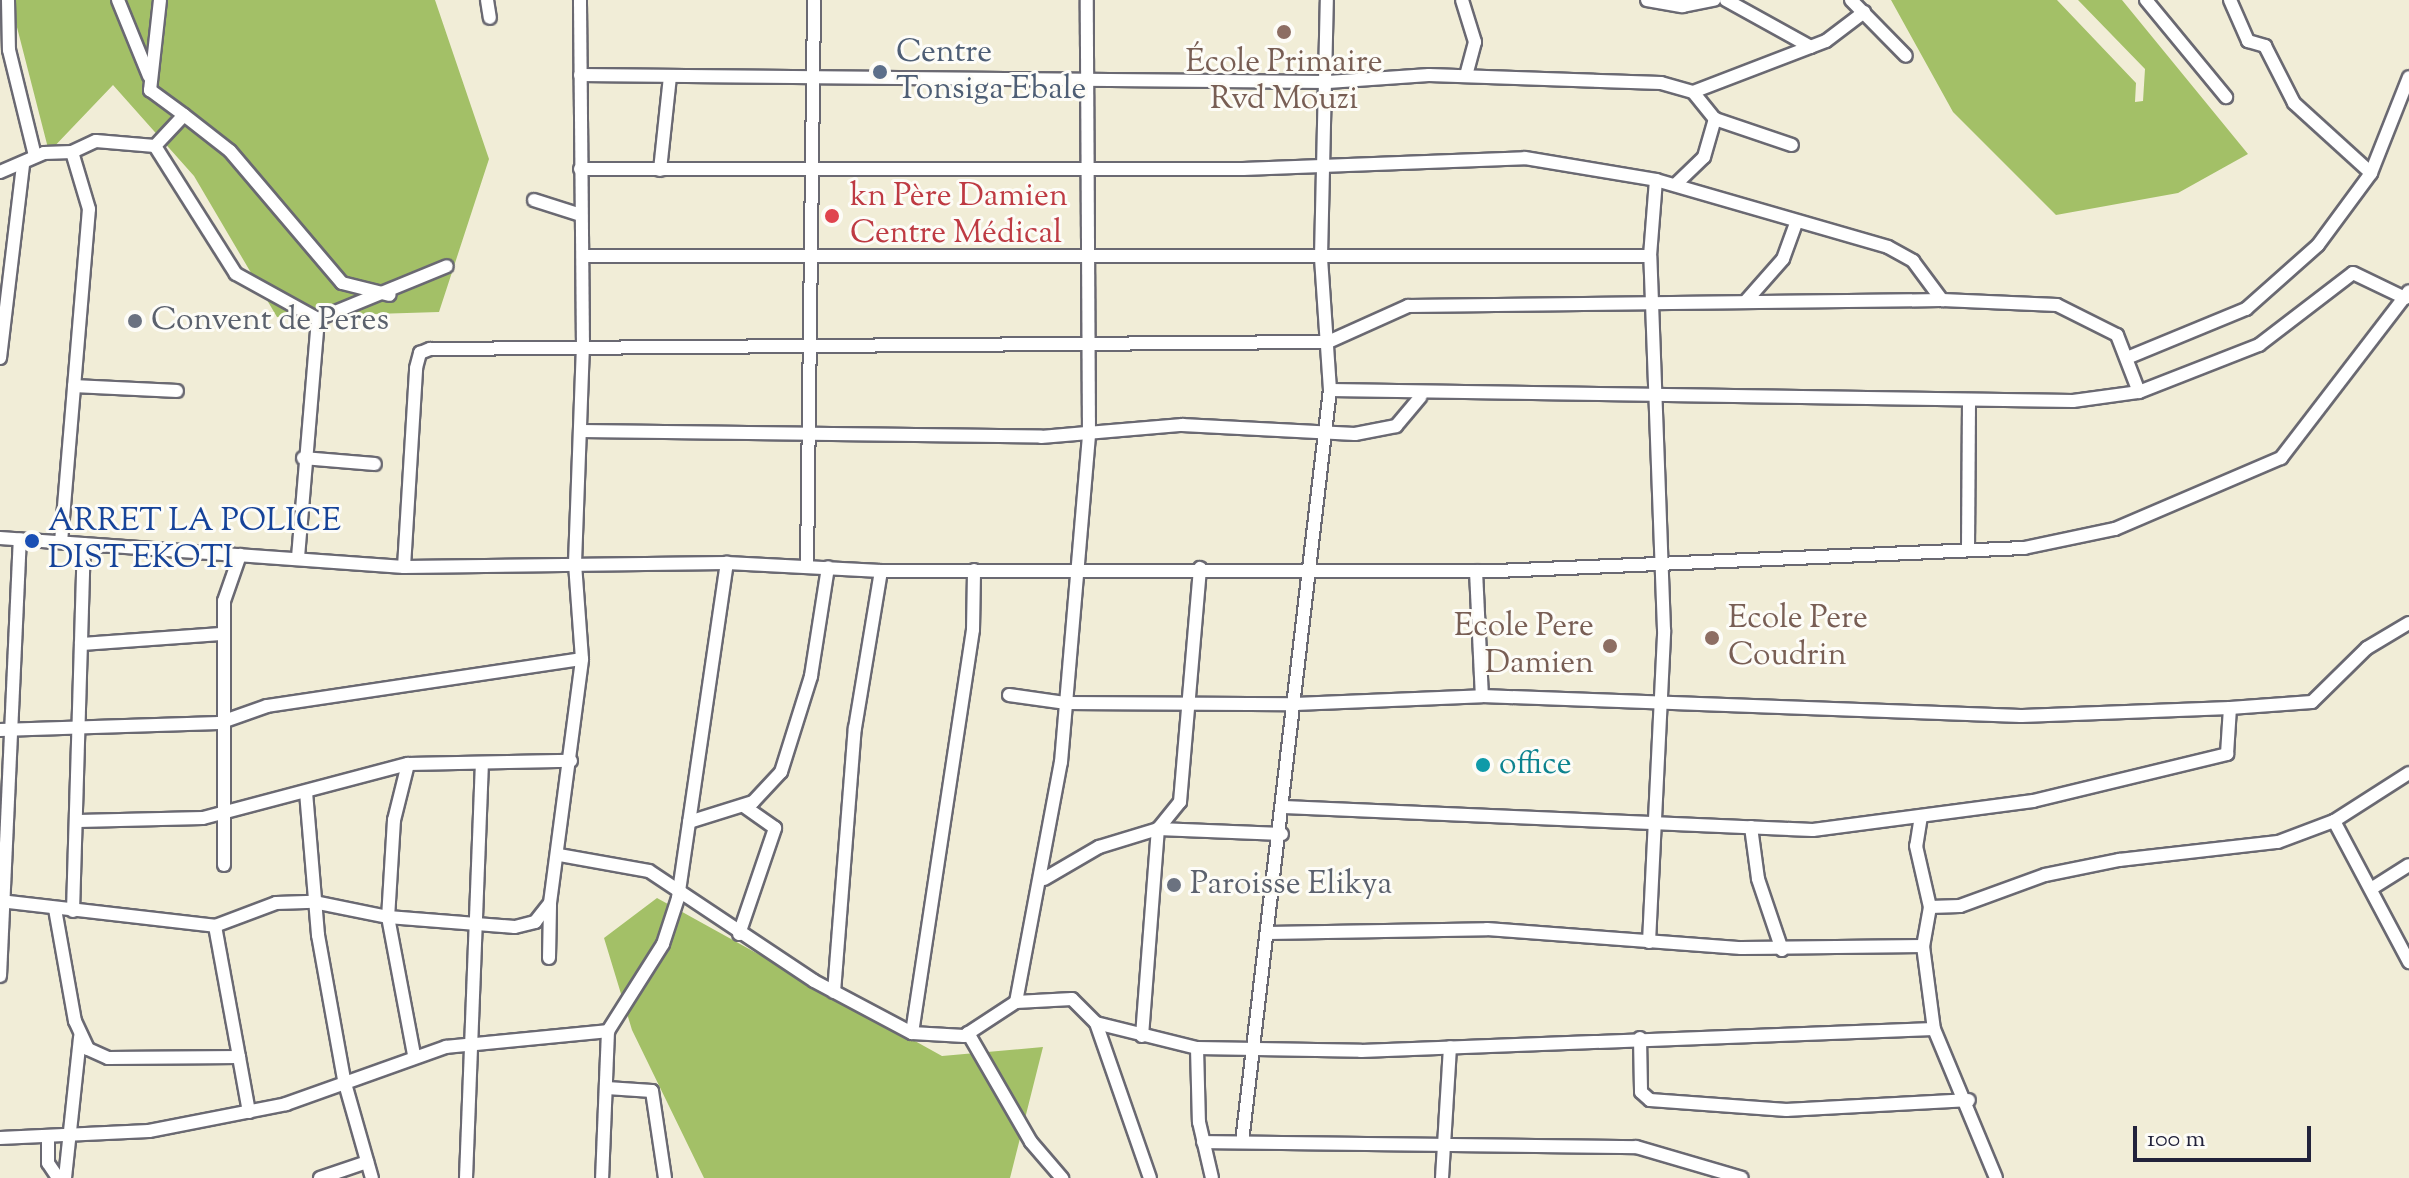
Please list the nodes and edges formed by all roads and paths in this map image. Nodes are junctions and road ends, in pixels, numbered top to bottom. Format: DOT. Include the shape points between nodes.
graph roads {
  1 [pos="8,0"];
  2 [pos="118,0"];
  3 [pos="160,0"];
  4 [pos="487,0"];
  5 [pos="580,0"];
  6 [pos="814,0"];
  7 [pos="1087,0"];
  8 [pos="1327,0"];
  9 [pos="1462,0"];
  10 [pos="1647,0"];
  11 [pos="1714,0"];
  12 [pos="1726,0"];
  13 [pos="1851,0"];
  14 [pos="2146,0"];
  15 [pos="2230,0"];
  16 [pos="1864,12"];
  17 [pos="490,18"];
  18 [pos="1811,47"];
  19 [pos="1906,56"];
  20 [pos="580,75"];
  21 [pos="1466,75"];
  22 [pos="149,76"];
  23 [pos="670,77"];
  24 [pos="813,77"];
  25 [pos="1087,77"];
  26 [pos="2409,77"];
  27 [pos="1328,82"];
  28 [pos="1693,92"];
  29 [pos="2226,97"];
  30 [pos="184,115"];
  31 [pos="1715,119"];
  32 [pos="1792,145"];
  33 [pos="155,146"];
  34 [pos="72,152"];
  35 [pos="35,156"];
  36 [pos="1087,164"];
  37 [pos="23,165"];
  38 [pos="1322,167"];
  39 [pos="811,168"];
  40 [pos="580,169"];
  41 [pos="660,170"];
  42 [pos="0,172"];
  43 [pos="2371,173"];
  44 [pos="1656,180"];
  45 [pos="1675,185"];
  46 [pos="534,200"];
  47 [pos="581,215"];
  48 [pos="1796,223"];
  49 [pos="583,256"];
  50 [pos="1650,256"];
  51 [pos="809,257"];
  52 [pos="1321,257"];
  53 [pos="1089,259"];
  54 [pos="447,266"];
  55 [pos="2407,294"];
  56 [pos="390,295"];
  57 [pos="1942,300"];
  58 [pos="1746,301"];
  59 [pos="1655,303"];
  60 [pos="318,319"];
  61 [pos="1328,342"];
  62 [pos="1090,343"];
  63 [pos="583,346"];
  64 [pos="811,348"];
  65 [pos="0,358"];
  66 [pos="2127,358"];
  67 [pos="74,386"];
  68 [pos="1330,390"];
  69 [pos="177,391"];
  70 [pos="2139,392"];
  71 [pos="1420,397"];
  72 [pos="1660,398"];
  73 [pos="1969,402"];
  74 [pos="581,431"];
  75 [pos="1327,433"];
  76 [pos="1089,434"];
  77 [pos="811,435"];
  78 [pos="303,458"];
  79 [pos="375,464"];
  80 [pos="0,538"];
  81 [pos="20,539"];
  82 [pos="61,542"];
  83 [pos="84,544"];
  84 [pos="1968,547"];
  85 [pos="240,555"];
  86 [pos="298,556"];
  87 [pos="575,563"];
  88 [pos="727,563"];
  89 [pos="404,567"];
  90 [pos="807,567"];
  91 [pos="828,567"];
  92 [pos="1661,567"];
  93 [pos="1080,568"];
  94 [pos="1200,568"];
  95 [pos="974,570"];
  96 [pos="1314,570"];
  97 [pos="881,571"];
  98 [pos="1476,571"];
  99 [pos="2409,623"];
  100 [pos="222,634"];
  101 [pos="81,644"];
  102 [pos="582,659"];
  103 [pos="1009,695"];
  104 [pos="1482,696"];
  105 [pos="1663,700"];
  106 [pos="1066,703"];
  107 [pos="1190,704"];
  108 [pos="1295,704"];
  109 [pos="2230,708"];
  110 [pos="219,723"];
  111 [pos="3,730"];
  112 [pos="79,733"];
  113 [pos="571,761"];
  114 [pos="408,764"];
  115 [pos="482,764"];
  116 [pos="2409,773"];
  117 [pos="306,792"];
  118 [pos="744,806"];
  119 [pos="1284,807"];
  120 [pos="223,809"];
  121 [pos="1921,816"];
  122 [pos="78,821"];
  123 [pos="2334,821"];
  124 [pos="689,822"];
  125 [pos="1656,822"];
  126 [pos="1751,827"];
  127 [pos="1158,829"];
  128 [pos="1282,834"];
  129 [pos="559,855"];
  130 [pos="224,865"];
  131 [pos="2409,865"];
  132 [pos="1044,879"];
  133 [pos="2374,887"];
  134 [pos="678,898"];
  135 [pos="4,902"];
  136 [pos="314,902"];
  137 [pos="550,903"];
  138 [pos="1930,907"];
  139 [pos="55,909"];
  140 [pos="73,911"];
  141 [pos="388,917"];
  142 [pos="472,924"];
  143 [pos="215,926"];
  144 [pos="1268,933"];
  145 [pos="739,934"];
  146 [pos="1649,942"];
  147 [pos="1923,946"];
  148 [pos="1782,950"];
  149 [pos="2408,955"];
  150 [pos="549,958"];
  151 [pos="0,976"];
  152 [pos="834,992"];
  153 [pos="1016,1002"];
  154 [pos="1096,1023"];
  155 [pos="1934,1029"];
  156 [pos="608,1031"];
  157 [pos="912,1033"];
  158 [pos="968,1033"];
  159 [pos="1142,1036"];
  160 [pos="80,1037"];
  161 [pos="1640,1038"];
  162 [pos="470,1044"];
  163 [pos="1450,1047"];
  164 [pos="1197,1048"];
  165 [pos="1254,1048"];
  166 [pos="414,1055"];
  167 [pos="239,1057"];
  168 [pos="344,1080"];
  169 [pos="607,1088"];
  170 [pos="1969,1100"];
  171 [pos="249,1112"];
  172 [pos="0,1138"];
  173 [pos="48,1139"];
  174 [pos="64,1139"];
  175 [pos="1203,1142"];
  176 [pos="1242,1142"];
  177 [pos="1441,1149"];
  178 [pos="367,1162"];
  179 [pos="58,1178"];
  180 [pos="65,1178"];
  181 [pos="320,1178"];
  182 [pos="372,1178"];
  183 [pos="466,1178"];
  184 [pos="602,1178"];
  185 [pos="665,1178"];
  186 [pos="1062,1178"];
  187 [pos="1150,1178"];
  188 [pos="1212,1178"];
  189 [pos="1442,1178"];
  190 [pos="1742,1178"];
  191 [pos="1996,1178"];
  1 -- 35 [label="street" via="9,50"];
  2 -- 22 [label="street"];
  3 -- 22 [label="street"];
  4 -- 17 [label="street"];
  5 -- 20 [label="street"];
  6 -- 24 [label="street"];
  7 -- 25 [label="street"];
  8 -- 27 [label="street"];
  9 -- 21 [label="street" via="1475,42"];
  10 -- 11 [label="street" via="1682,6"];
  12 -- 18 [label="street"];
  13 -- 16 [label="street"];
  14 -- 29 [label="street"];
  15 -- 43 [label="street" via="2248,41 2265,46 2294,103"];
  16 -- 18 [label="street"];
  16 -- 19 [label="street"];
  18 -- 28 [label="street"];
  20 -- 23 [label="street"];
  20 -- 40 [label="street"];
  21 -- 27 [label="street"];
  21 -- 28 [label="street" via="1661,83"];
  22 -- 30 [label="street" via="158,102"];
  23 -- 24 [label="street"];
  23 -- 41 [label="street"];
  24 -- 25 [label="street"];
  24 -- 39 [label="street"];
  25 -- 27 [label="street"];
  25 -- 36 [label="street"];
  26 -- 43 [label="street"];
  27 -- 38 [label="street"];
  28 -- 31 [label="street"];
  30 -- 33 [label="street"];
  30 -- 56 [label="street" via="230,151 334,275"];
  31 -- 32 [label="street"];
  31 -- 45 [label="street" via="1704,157"];
  33 -- 34 [label="street" via="96,141"];
  33 -- 60 [label="street" via="236,274"];
  34 -- 35 [label="street"];
  34 -- 67 [label="street" via="89,209"];
  35 -- 37 [label="street"];
  36 -- 38 [label="street"];
  36 -- 39 [label="street"];
  36 -- 53 [label="street"];
  37 -- 42 [label="street"];
  37 -- 65 [label="street"];
  38 -- 44 [label="street" via="1525,158"];
  38 -- 52 [label="street"];
  39 -- 41 [label="street"];
  39 -- 51 [label="street"];
  40 -- 41 [label="street"];
  40 -- 47 [label="street"];
  43 -- 66 [label="street" via="2318,245 2251,305"];
  44 -- 45 [label="street"];
  44 -- 50 [label="street"];
  45 -- 48 [label="street"];
  46 -- 47 [label="street"];
  47 -- 49 [label="street"];
  48 -- 57 [label="street" via="1901,254"];
  48 -- 58 [label="street" via="1783,259"];
  49 -- 51 [label="street"];
  49 -- 63 [label="street"];
  50 -- 52 [label="street"];
  50 -- 59 [label="street"];
  51 -- 53 [label="street"];
  51 -- 64 [label="street"];
  52 -- 53 [label="street"];
  52 -- 61 [label="street"];
  53 -- 62 [label="street"];
  54 -- 56 [label="street"];
  55 -- 70 [label="street" via="2359,274 2347,276 2259,345"];
  55 -- 84 [label="street" via="2288,451 2261,471 2071,541"];
  56 -- 60 [label="street" via="342,304"];
  57 -- 58 [label="street"];
  57 -- 66 [label="street" via="2057,305 2115,333"];
  58 -- 59 [label="street"];
  59 -- 61 [label="street" via="1408,306"];
  59 -- 72 [label="street"];
  60 -- 78 [label="street"];
  61 -- 62 [label="street"];
  61 -- 68 [label="street"];
  62 -- 64 [label="street"];
  62 -- 76 [label="street"];
  63 -- 64 [label="street"];
  63 -- 74 [label="street"];
  63 -- 89 [label="street" via="420,353"];
  64 -- 77 [label="street"];
  66 -- 70 [label="street"];
  67 -- 69 [label="street"];
  67 -- 82 [label="street"];
  68 -- 71 [label="street"];
  68 -- 75 [label="street"];
  70 -- 73 [label="street"];
  71 -- 72 [label="street"];
  71 -- 75 [label="street" via="1396,426"];
  72 -- 73 [label="street"];
  72 -- 92 [label="street"];
  73 -- 84 [label="street"];
  74 -- 77 [label="street"];
  74 -- 87 [label="street"];
  75 -- 76 [label="street" via="1182,425"];
  75 -- 96 [label="street"];
  76 -- 77 [label="street"];
  76 -- 93 [label="street"];
  77 -- 90 [label="street"];
  78 -- 79 [label="street"];
  78 -- 86 [label="street"];
  80 -- 81 [label="street"];
  81 -- 82 [label="street"];
  81 -- 111 [label="street"];
  82 -- 83 [label="street"];
  83 -- 85 [label="street"];
  83 -- 101 [label="street"];
  84 -- 92 [label="street"];
  85 -- 86 [label="street"];
  85 -- 100 [label="street" via="226,586"];
  86 -- 89 [label="street"];
  87 -- 88 [label="street"];
  87 -- 89 [label="street"];
  87 -- 102 [label="street"];
  88 -- 90 [label="street"];
  88 -- 124 [label="street"];
  90 -- 91 [label="street"];
  91 -- 97 [label="street"];
  91 -- 118 [label="street" via="791,746 765,795"];
  92 -- 98 [label="street"];
  92 -- 105 [label="street"];
  93 -- 94 [label="street"];
  93 -- 95 [label="street"];
  93 -- 106 [label="street"];
  94 -- 96 [label="street"];
  94 -- 107 [label="street"];
  95 -- 97 [label="street"];
  95 -- 157 [label="street" via="973,630"];
  96 -- 98 [label="street"];
  96 -- 108 [label="street"];
  97 -- 152 [label="street" via="855,728"];
  98 -- 104 [label="street"];
  99 -- 109 [label="street" via="2367,648 2312,702"];
  100 -- 101 [label="street"];
  100 -- 110 [label="street"];
  101 -- 112 [label="street"];
  102 -- 110 [label="street" via="267,706"];
  102 -- 113 [label="street"];
  103 -- 106 [label="street"];
  104 -- 105 [label="street"];
  104 -- 108 [label="street"];
  105 -- 109 [label="street" via="1730,709 2021,716"];
  105 -- 125 [label="street"];
  106 -- 107 [label="street"];
  106 -- 132 [label="street"];
  107 -- 108 [label="street"];
  107 -- 127 [label="street" via="1180,802"];
  108 -- 119 [label="street"];
  109 -- 121 [label="street" via="2227,754 2037,800"];
  110 -- 112 [label="street"];
  110 -- 120 [label="street"];
  111 -- 112 [label="street"];
  111 -- 135 [label="street"];
  112 -- 122 [label="street"];
  113 -- 115 [label="street"];
  113 -- 129 [label="street"];
  114 -- 115 [label="street"];
  114 -- 117 [label="street"];
  114 -- 141 [label="street" via="394,820"];
  115 -- 142 [label="street"];
  116 -- 123 [label="street"];
  117 -- 120 [label="street"];
  117 -- 136 [label="street"];
  118 -- 124 [label="street"];
  118 -- 145 [label="street" via="775,828"];
  119 -- 125 [label="street"];
  119 -- 128 [label="street"];
  120 -- 122 [label="street" via="188,821"];
  120 -- 130 [label="street"];
  121 -- 126 [label="street" via="1813,830"];
  121 -- 138 [label="street" via="1916,846"];
  122 -- 140 [label="street"];
  123 -- 133 [label="street"];
  123 -- 138 [label="street" via="2278,842 2119,860 2032,879 1960,906"];
  124 -- 134 [label="street"];
  125 -- 126 [label="street"];
  125 -- 146 [label="street"];
  126 -- 148 [label="street" via="1758,879"];
  127 -- 128 [label="street"];
  127 -- 132 [label="street" via="1099,847"];
  127 -- 159 [label="street"];
  128 -- 144 [label="street"];
  129 -- 134 [label="street" via="636,866"];
  129 -- 137 [label="street"];
  131 -- 133 [label="street"];
  132 -- 153 [label="street"];
  133 -- 149 [label="street"];
  134 -- 145 [label="street"];
  134 -- 156 [label="street" via="663,944"];
  135 -- 139 [label="street"];
  135 -- 151 [label="street"];
  136 -- 141 [label="street"];
  136 -- 143 [label="street" via="276,903"];
  136 -- 168 [label="street"];
  137 -- 142 [label="street" via="524,926"];
  137 -- 150 [label="street"];
  138 -- 147 [label="street"];
  139 -- 140 [label="street"];
  139 -- 160 [label="street"];
  140 -- 143 [label="street"];
  141 -- 142 [label="street"];
  141 -- 166 [label="street"];
  142 -- 162 [label="street"];
  143 -- 167 [label="street"];
  144 -- 146 [label="street" via="1487,929"];
  144 -- 165 [label="street"];
  145 -- 152 [label="street"];
  146 -- 148 [label="street"];
  147 -- 148 [label="street"];
  147 -- 155 [label="street"];
  152 -- 157 [label="street"];
  153 -- 154 [label="street" via="1078,1001"];
  153 -- 158 [label="street"];
  154 -- 159 [label="street"];
  154 -- 187 [label="street"];
  155 -- 161 [label="street"];
  155 -- 170 [label="street"];
  156 -- 162 [label="street"];
  156 -- 169 [label="street"];
  157 -- 158 [label="street" via="949,1039"];
  158 -- 186 [label="street" via="1031,1142"];
  159 -- 164 [label="street"];
  160 -- 167 [label="street" via="108,1058"];
  160 -- 174 [label="street"];
  161 -- 163 [label="street"];
  161 -- 170 [label="street" via="1641,1092 1650,1100 1787,1110"];
  162 -- 166 [label="street"];
  162 -- 183 [label="street"];
  163 -- 165 [label="street"];
  163 -- 177 [label="street"];
  164 -- 165 [label="street"];
  164 -- 175 [label="street"];
  165 -- 176 [label="street"];
  166 -- 168 [label="street"];
  167 -- 171 [label="street"];
  168 -- 171 [label="street"];
  168 -- 178 [label="street"];
  169 -- 184 [label="street"];
  169 -- 185 [label="street" via="652,1091"];
  170 -- 191 [label="street"];
  171 -- 174 [label="street"];
  172 -- 173 [label="street"];
  173 -- 174 [label="street"];
  173 -- 179 [label="street" via="48,1163"];
  174 -- 180 [label="street"];
  175 -- 176 [label="street"];
  175 -- 188 [label="street"];
  176 -- 177 [label="street"];
  177 -- 189 [label="street"];
  177 -- 190 [label="street" via="1544,1141 1636,1147"];
  178 -- 181 [label="street"];
  178 -- 182 [label="street"];
}
